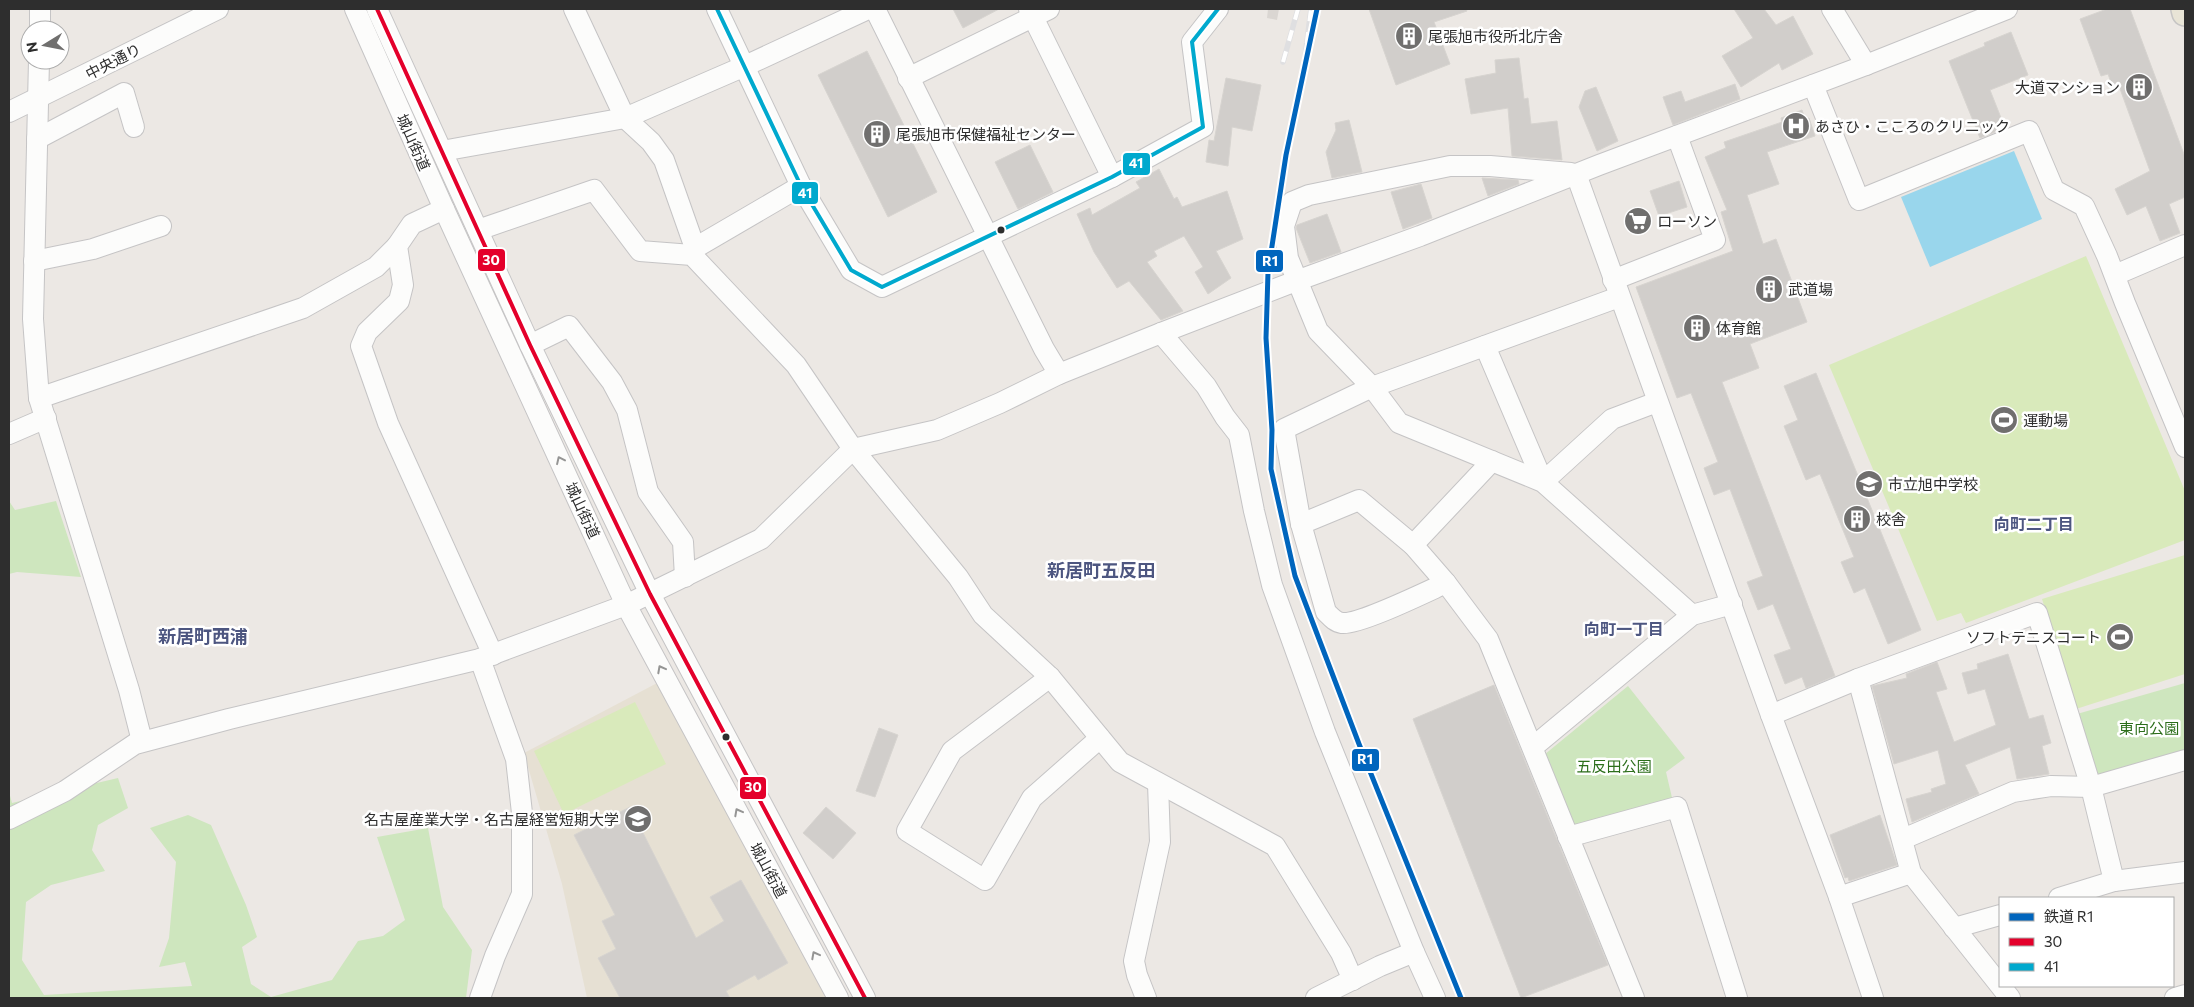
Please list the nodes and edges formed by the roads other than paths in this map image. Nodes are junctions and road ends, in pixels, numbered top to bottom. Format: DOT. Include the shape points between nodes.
graph roads {
  1 [pos="218,9"];
  2 [pos="355,9"];
  3 [pos="376,9"];
  4 [pos="574,9"];
  5 [pos="717,9"];
  6 [pos="868,9"];
  7 [pos="875,9"];
  8 [pos="1218,9"];
  9 [pos="1832,9"];
  10 [pos="2007,9"];
  11 [pos="2184,9"];
  12 [pos="1037,11"];
  13 [pos="2185,12"];
  14 [pos="1866,65"];
  15 [pos="745,66"];
  16 [pos="39,70"];
  17 [pos="908,78"];
  18 [pos="1812,85"];
  19 [pos="38,99"];
  20 [pos="9,112"];
  21 [pos="625,118"];
  22 [pos="134,127"];
  23 [pos="1677,136"];
  24 [pos="37,139"];
  25 [pos="442,151"];
  26 [pos="1576,174"];
  27 [pos="1112,177"];
  28 [pos="801,186"];
  29 [pos="444,209"];
  30 [pos="161,226"];
  31 [pos="478,230"];
  32 [pos="988,236"];
  33 [pos="2185,245"];
  34 [pos="396,246"];
  35 [pos="694,251"];
  36 [pos="34,261"];
  37 [pos="2115,275"];
  38 [pos="1296,280"];
  39 [pos="1616,288"];
  40 [pos="1161,333"];
  41 [pos="530,345"];
  42 [pos="1485,346"];
  43 [pos="1059,374"];
  44 [pos="1372,387"];
  45 [pos="39,398"];
  46 [pos="1658,402"];
  47 [pos="46,418"];
  48 [pos="9,434"];
  49 [pos="2185,447"];
  50 [pos="853,449"];
  51 [pos="1492,461"];
  52 [pos="1543,482"];
  53 [pos="1301,524"];
  54 [pos="1413,545"];
  55 [pos="685,577"];
  56 [pos="1446,584"];
  57 [pos="650,594"];
  58 [pos="1732,604"];
  59 [pos="626,605"];
  60 [pos="1692,615"];
  61 [pos="487,657"];
  62 [pos="1050,677"];
  63 [pos="1858,679"];
  64 [pos="1771,715"];
  65 [pos="1100,738"];
  66 [pos="142,741"];
  67 [pos="1533,747"];
  68 [pos="2185,760"];
  69 [pos="1158,782"];
  70 [pos="2091,787"];
  71 [pos="9,819"];
  72 [pos="1568,837"];
  73 [pos="1902,839"];
  74 [pos="2185,872"];
  75 [pos="1911,873"];
  76 [pos="2114,882"];
  77 [pos="1839,896"];
  78 [pos="2062,897"];
  79 [pos="1999,915"];
  80 [pos="1954,928"];
  81 [pos="1414,952"];
  82 [pos="1353,980"];
  83 [pos="1999,984"];
  84 [pos="2001,987"];
  85 [pos="2185,995"];
  86 [pos="480,998"];
  87 [pos="838,998"];
  88 [pos="865,998"];
  89 [pos="1146,998"];
  90 [pos="1316,998"];
  91 [pos="1435,998"];
  92 [pos="1634,998"];
  93 [pos="1737,998"];
  94 [pos="1873,998"];
  95 [pos="2010,998"];
  96 [pos="2174,998"];
  1 -- 19 [label="street, 中央通り"];
  2 -- 29 [label="street, 城山街道"];
  3 -- 25 [label="street, 城山街道"];
  4 -- 21 [label="street"];
  5 -- 15 [label="street"];
  6 -- 15 [label="street"];
  7 -- 17 [label="street"];
  8 -- 27 [label="street" via="1192,42 1203,127"];
  9 -- 14 [label="street"];
  10 -- 14 [label="street"];
  11 -- 13 [label="main road"];
  12 -- 17 [label="street"];
  12 -- 27 [label="street"];
  14 -- 18 [label="street"];
  15 -- 21 [label="street"];
  15 -- 28 [label="street"];
  16 -- 19 [label="street"];
  17 -- 32 [label="street"];
  18 -- 23 [label="street"];
  18 -- 37 [label="street" via="1859,200 2029,131 2054,190 2084,206"];
  19 -- 20 [label="street, 中央通り"];
  19 -- 24 [label="street"];
  21 -- 25 [label="street"];
  21 -- 35 [label="street" via="651,142 664,160"];
  22 -- 24 [label="street" via="124,93"];
  23 -- 26 [label="street"];
  23 -- 39 [label="street" via="1716,240"];
  24 -- 36 [label="street"];
  25 -- 31 [label="street, 城山街道"];
  26 -- 38 [label="street" via="1420,236"];
  26 -- 38 [label="street" via="1490,166 1450,166 1309,195 1292,202 1284,226 1288,258"];
  26 -- 39 [label="street"];
  27 -- 32 [label="street"];
  28 -- 32 [label="street" via="851,270 882,288"];
  28 -- 35 [label="street"];
  29 -- 34 [label="street" via="412,224"];
  59 -- 29 [label="street, 城山街道, one-way"];
  30 -- 36 [label="street" via="93,249"];
  31 -- 35 [label="street" via="594,190 640,251"];
  31 -- 41 [label="street, 城山街道"];
  32 -- 43 [label="street"];
  33 -- 37 [label="street"];
  34 -- 45 [label="street" via="376,267 303,308"];
  34 -- 61 [label="street" via="403,285 399,302 367,332 361,346 388,424"];
  35 -- 50 [label="street" via="796,365"];
  36 -- 45 [label="street" via="33,319"];
  37 -- 49 [label="street"];
  38 -- 40 [label="street"];
  38 -- 44 [label="street" via="1318,331"];
  39 -- 42 [label="street"];
  39 -- 46 [label="street"];
  40 -- 43 [label="street"];
  40 -- 81 [label="street" via="1206,386 1239,435 1272,585 1325,732"];
  41 -- 55 [label="street" via="569,326 612,382 627,410 648,492 682,542"];
  41 -- 57 [label="street, 城山街道"];
  42 -- 44 [label="street"];
  42 -- 52 [label="street"];
  43 -- 50 [label="street" via="937,430"];
  44 -- 51 [label="street" via="1399,423"];
  44 -- 53 [label="street" via="1284,429"];
  45 -- 47 [label="street"];
  46 -- 52 [label="street" via="1612,419"];
  46 -- 58 [label="street"];
  47 -- 48 [label="street"];
  47 -- 66 [label="street"];
  50 -- 55 [label="street" via="761,539"];
  50 -- 62 [label="street" via="958,577 983,615"];
  51 -- 52 [label="street"];
  51 -- 54 [label="street"];
  52 -- 60 [label="street"];
  53 -- 54 [label="street" via="1359,500"];
  53 -- 56 [label="street" via="1326,612 1340,623 1358,621"];
  54 -- 56 [label="street"];
  55 -- 57 [label="street"];
  56 -- 67 [label="street" via="1488,639"];
  57 -- 59 [label="street"];
  57 -- 88 [label="street, 城山街道"];
  58 -- 60 [label="street"];
  58 -- 64 [label="street"];
  59 -- 61 [label="street"];
  87 -- 59 [label="street, 城山街道, one-way"];
  60 -- 67 [label="street"];
  61 -- 66 [label="street"];
  61 -- 86 [label="street" via="516,759 522,813 522,894"];
  62 -- 65 [label="street"];
  62 -- 65 [label="street" via="952,752 907,831 985,880 1032,798"];
  63 -- 64 [label="street"];
  63 -- 70 [label="street" via="2037,613"];
  63 -- 73 [label="street"];
  64 -- 77 [label="street"];
  65 -- 69 [label="street" via="1120,762"];
  66 -- 71 [label="street" via="65,791"];
  67 -- 72 [label="street"];
  68 -- 70 [label="street"];
  69 -- 82 [label="street" via="1275,846 1341,952"];
  69 -- 89 [label="street" via="1160,842 1134,962"];
  70 -- 73 [label="street" via="2051,786 2013,792"];
  70 -- 76 [label="street"];
  72 -- 92 [label="street"];
  72 -- 93 [label="street" via="1677,807"];
  73 -- 75 [label="street"];
  74 -- 76 [label="street"];
  75 -- 77 [label="street"];
  75 -- 80 [label="street"];
  76 -- 78 [label="street"];
  77 -- 94 [label="street"];
  79 -- 80 [label="street"];
  80 -- 83 [label="street"];
  81 -- 82 [label="street"];
  81 -- 91 [label="street"];
  82 -- 90 [label="street"];
  84 -- 95 [label="street"];
  85 -- 96 [label="street"];
}
